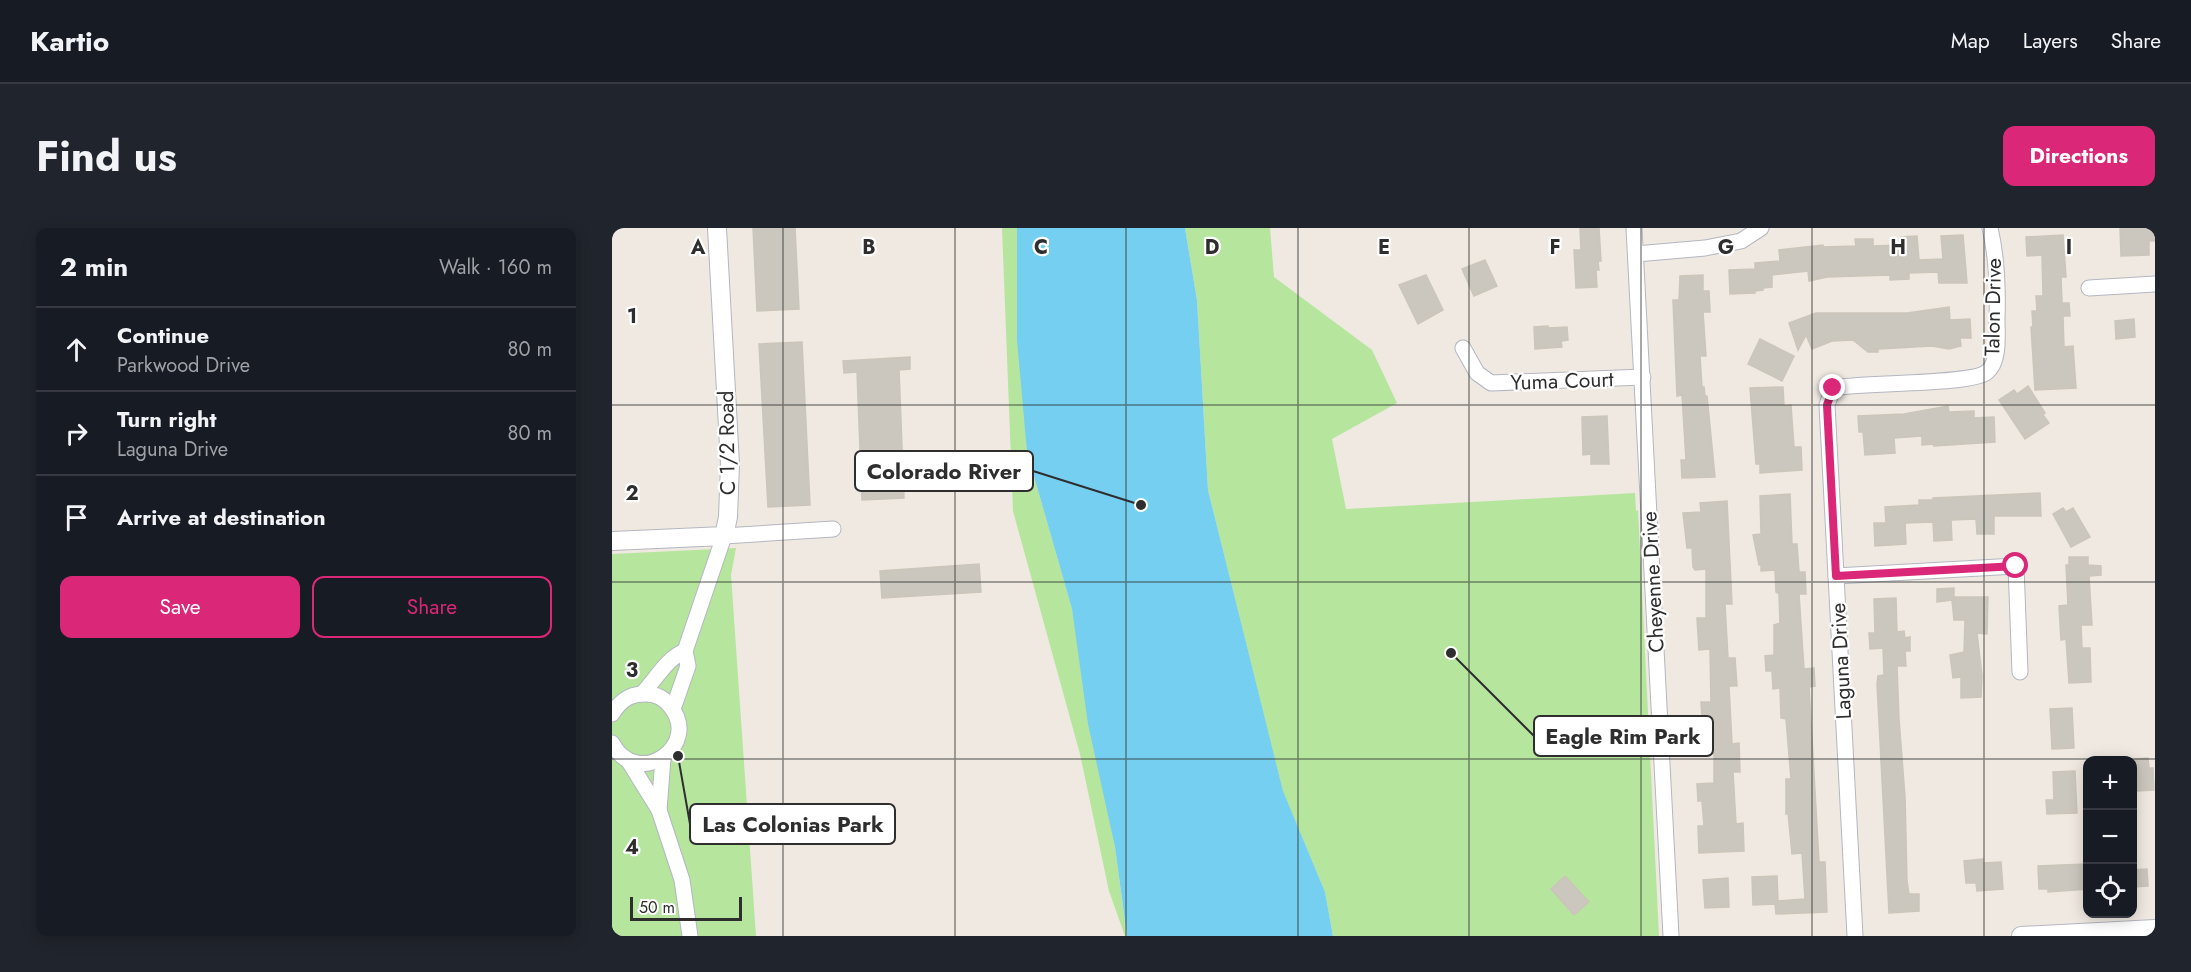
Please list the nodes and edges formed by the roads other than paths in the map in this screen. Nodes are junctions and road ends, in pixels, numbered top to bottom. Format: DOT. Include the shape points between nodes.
graph roads {
  1 [pos="717,228"];
  2 [pos="1634,228"];
  3 [pos="1761,228"];
  4 [pos="1990,228"];
  5 [pos="1636,254"];
  6 [pos="2155,284"];
  7 [pos="2090,288"];
  8 [pos="1463,348"];
  9 [pos="1643,377"];
  10 [pos="1833,388"];
  11 [pos="833,529"];
  12 [pos="724,536"];
  13 [pos="612,541"];
  14 [pos="1836,576"];
  15 [pos="685,651"];
  16 [pos="2020,672"];
  17 [pos="642,694"];
  18 [pos="614,709"];
  19 [pos="673,709"];
  20 [pos="613,746"];
  21 [pos="663,758"];
  22 [pos="628,760"];
  23 [pos="658,810"];
  24 [pos="2155,929"];
  25 [pos="690,936"];
  26 [pos="1671,936"];
  27 [pos="1855,936"];
  28 [pos="2021,936"];
  1 -- 12 [label="street, C 1/2 Road" via="730,464"];
  2 -- 5 [label="street, Cheyenne Drive"];
  3 -- 5 [label="street" via="1732,243"];
  4 -- 10 [label="street, Talon Drive" via="1998,295 1997,336 1992,366 1986,373 1967,380 1856,383"];
  5 -- 9 [label="street, Cheyenne Drive"];
  6 -- 7 [label="street"];
  8 -- 9 [label="street, Yuma Court" via="1477,373 1491,383"];
  9 -- 26 [label="street, Cheyenne Drive"];
  10 -- 14 [label="street, Laguna Drive" via="1827,405"];
  11 -- 12 [label="street"];
  12 -- 13 [label="street"];
  12 -- 15 [label="street, C 1/2 Road"];
  14 -- 16 [label="street" via="2016,566"];
  14 -- 27 [label="street, Laguna Drive"];
  15 -- 17 [label="street" via="672,656"];
  15 -- 19 [label="street, C 1/2 Road" via="688,666"];
  17 -- 18 [label="street" via="632,695"];
  17 -- 19 [label="street" via="659,697"];
  19 -- 21 [label="street" via="678,735"];
  20 -- 22 [label="street"];
  21 -- 22 [label="street" via="646,764"];
  21 -- 23 [label="street"];
  22 -- 23 [label="street"];
  23 -- 25 [label="street" via="682,880"];
  24 -- 28 [label="street"];
}
